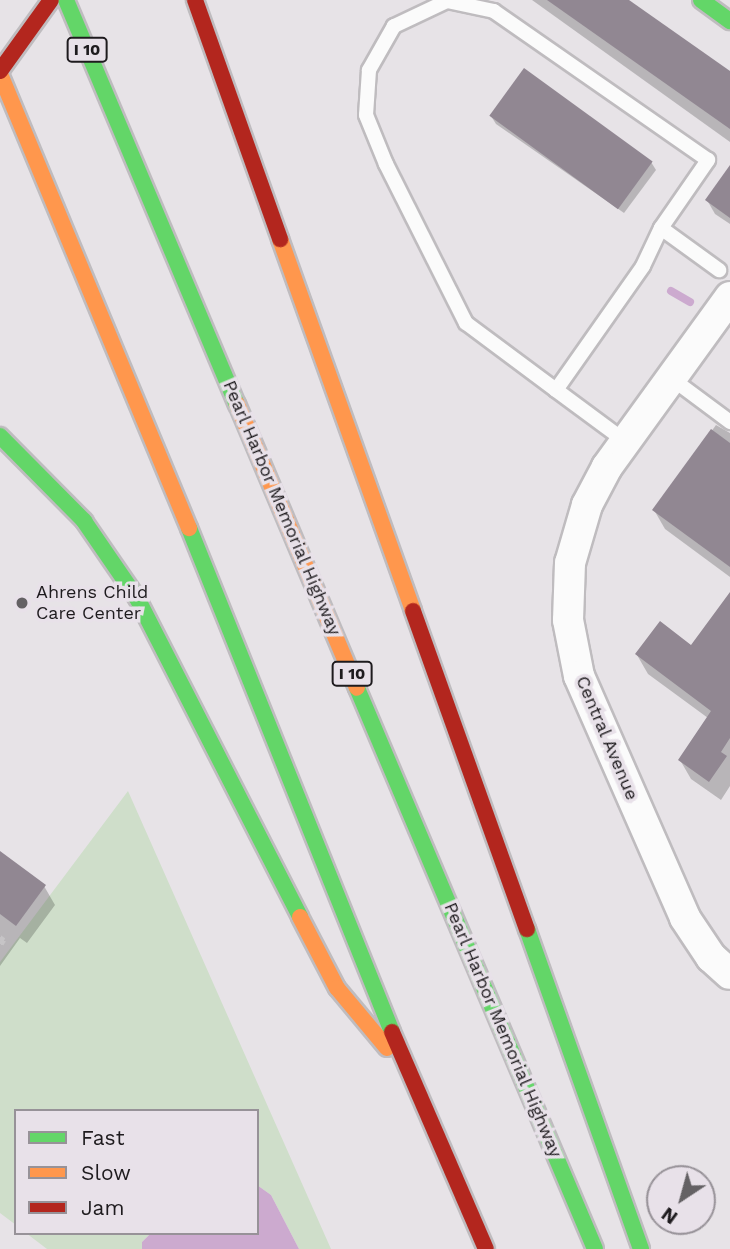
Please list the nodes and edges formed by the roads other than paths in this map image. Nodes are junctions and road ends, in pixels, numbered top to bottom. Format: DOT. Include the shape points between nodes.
graph roads {
  1 [pos="51,0"];
  2 [pos="66,0"];
  3 [pos="195,0"];
  4 [pos="701,0"];
  5 [pos="730,21"];
  6 [pos="0,72"];
  7 [pos="661,228"];
  8 [pos="725,283"];
  9 [pos="671,378"];
  10 [pos="556,390"];
  11 [pos="730,422"];
  12 [pos="0,436"];
  13 [pos="625,441"];
  14 [pos="720,966"];
  15 [pos="410,1076"];
  16 [pos="486,1249"];
  17 [pos="595,1249"];
  18 [pos="641,1249"];
  1 -- 6 [label="main road"];
  2 -- 17 [label="main road, Pearl Harbor Memorial Highway / I 10"];
  3 -- 18 [label="main road"];
  4 -- 5 [label="main road"];
  6 -- 15 [label="main road"];
  7 -- 8 [label="lane"];
  7 -- 10 [label="lane" via="643,266"];
  7 -- 10 [label="lane" via="708,160 494,11 447,1 394,26 369,70 366,115 386,164 466,323"];
  8 -- 9 [label="street, Central Avenue"];
  9 -- 11 [label="lane"];
  9 -- 13 [label="street, Central Avenue"];
  10 -- 13 [label="lane"];
  12 -- 15 [label="main road" via="84,521 137,598 337,988"];
  13 -- 14 [label="street, Central Avenue" via="587,505 570,563 568,620 579,676 685,918"];
  15 -- 16 [label="main road"];
}
